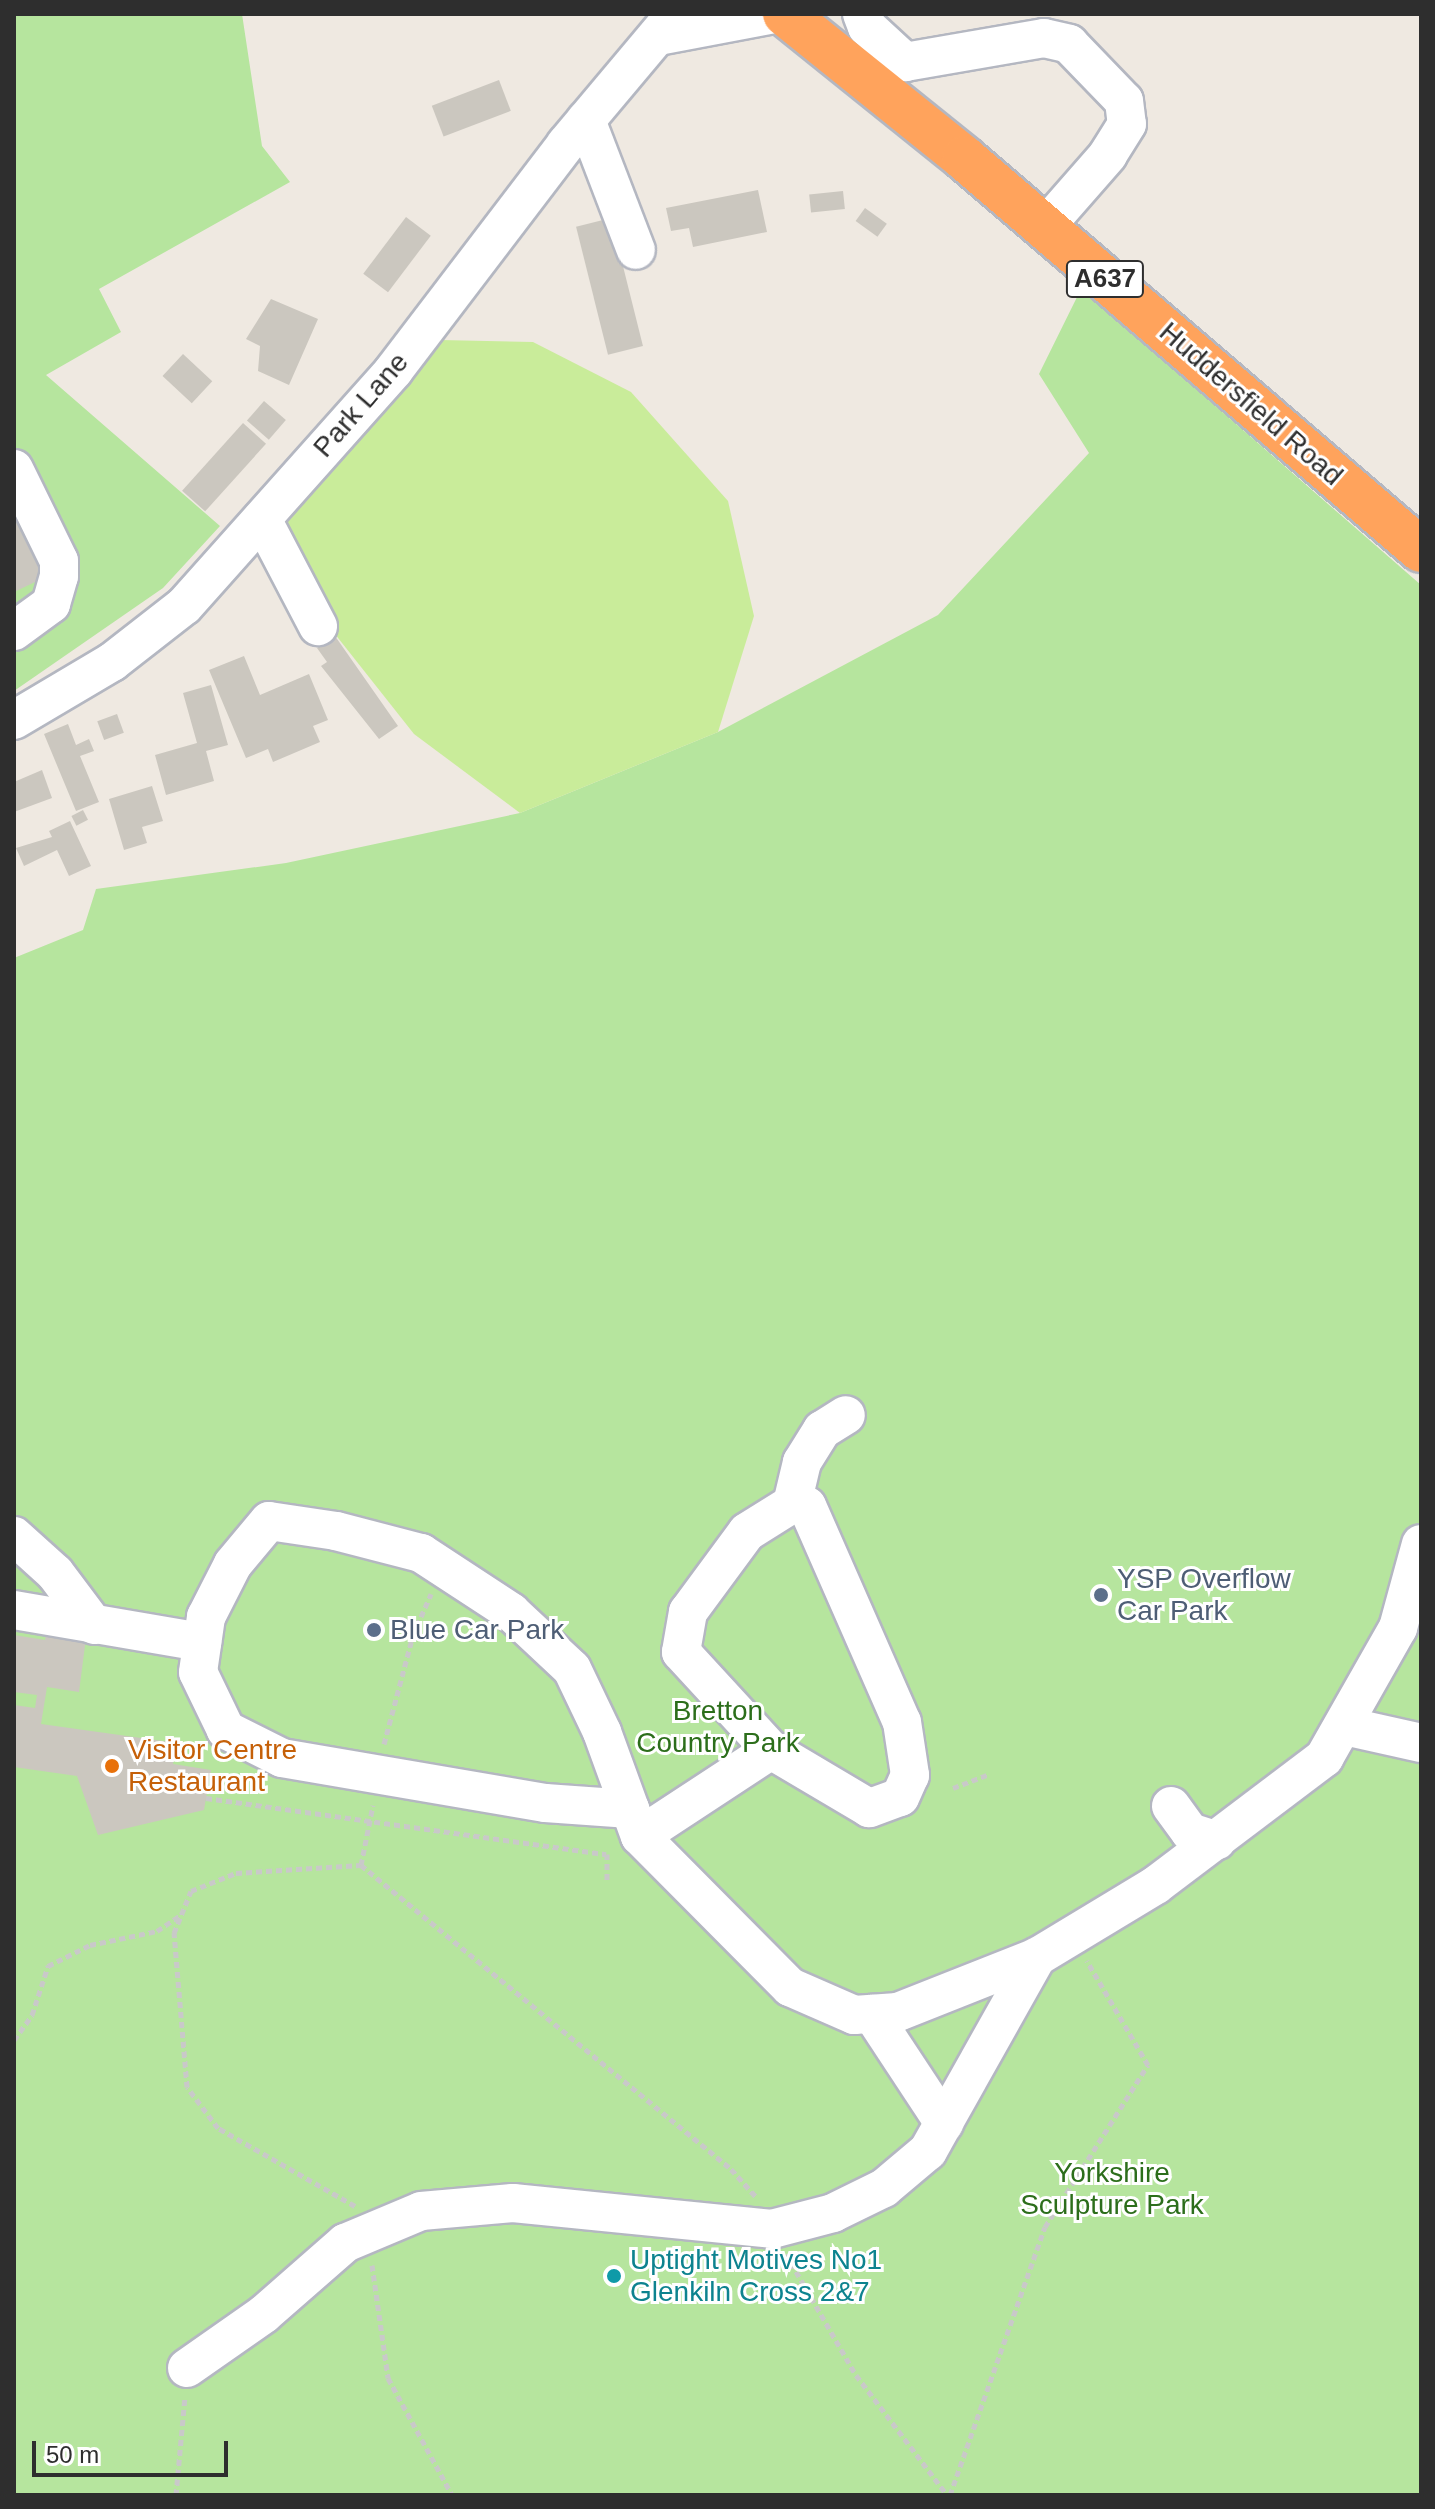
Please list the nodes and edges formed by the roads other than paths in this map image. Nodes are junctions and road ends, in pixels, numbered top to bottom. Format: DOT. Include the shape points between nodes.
graph roads {
  1 [pos="774,14"];
  2 [pos="785,14"];
  3 [pos="862,14"];
  4 [pos="666,25"];
  5 [pos="586,120"];
  6 [pos="1045,227"];
  7 [pos="636,250"];
  8 [pos="14,469"];
  9 [pos="262,519"];
  10 [pos="1421,550"];
  11 [pos="318,626"];
  12 [pos="14,631"];
  13 [pos="15,715"];
  14 [pos="846,1415"];
  15 [pos="792,1504"];
  16 [pos="14,1536"];
  17 [pos="1421,1544"];
  18 [pos="14,1610"];
  19 [pos="94,1625"];
  20 [pos="202,1642"];
  21 [pos="1345,1726"];
  22 [pos="1421,1743"];
  23 [pos="771,1750"];
  24 [pos="1171,1806"];
  25 [pos="635,1823"];
  26 [pos="1217,1841"];
  27 [pos="1037,1957"];
  28 [pos="872,2014"];
  29 [pos="944,2123"];
  30 [pos="187,2368"];
  1 -- 4 [label="street, Park Lane"];
  2 -- 6 [label="highway, Huddersfield Road / A637"];
  3 -- 6 [label="street" via="867,27 905,62 1044,38 1069,44 1124,101 1127,124 1108,155"];
  4 -- 5 [label="street, Park Lane"];
  5 -- 7 [label="street"];
  5 -- 9 [label="street, Park Lane" via="394,370"];
  6 -- 10 [label="highway, Huddersfield Road / A637"];
  8 -- 12 [label="street" via="59,561 59,576 51,604"];
  9 -- 11 [label="street"];
  9 -- 13 [label="street, Park Lane" via="184,606 112,662"];
  14 -- 15 [label="street" via="822,1430 802,1462"];
  15 -- 23 [label="street" via="747,1532 688,1612 681,1652"];
  15 -- 23 [label="street" via="807,1506 844,1581 902,1722 910,1775 900,1797 869,1808"];
  16 -- 19 [label="street" via="55,1573"];
  17 -- 21 [label="street" via="1398,1628"];
  18 -- 19 [label="street"];
  19 -- 20 [label="street"];
  20 -- 25 [label="street" via="198,1672 226,1730 282,1758"];
  20 -- 25 [label="street" via="206,1617 233,1564 269,1521 421,1553 511,1612 572,1669"];
  21 -- 22 [label="street"];
  21 -- 26 [label="street" via="1324,1758"];
  23 -- 25 [label="street"];
  24 -- 26 [label="street" via="1190,1832"];
  25 -- 28 [label="street" via="790,1987 854,2015"];
  26 -- 27 [label="street"];
  27 -- 28 [label="street" via="898,2012"];
  27 -- 29 [label="street"];
  28 -- 29 [label="street"];
  29 -- 30 [label="street" via="928,2151 884,2188 833,2213 772,2229 513,2203 421,2211 345,2243 264,2314"];
}
